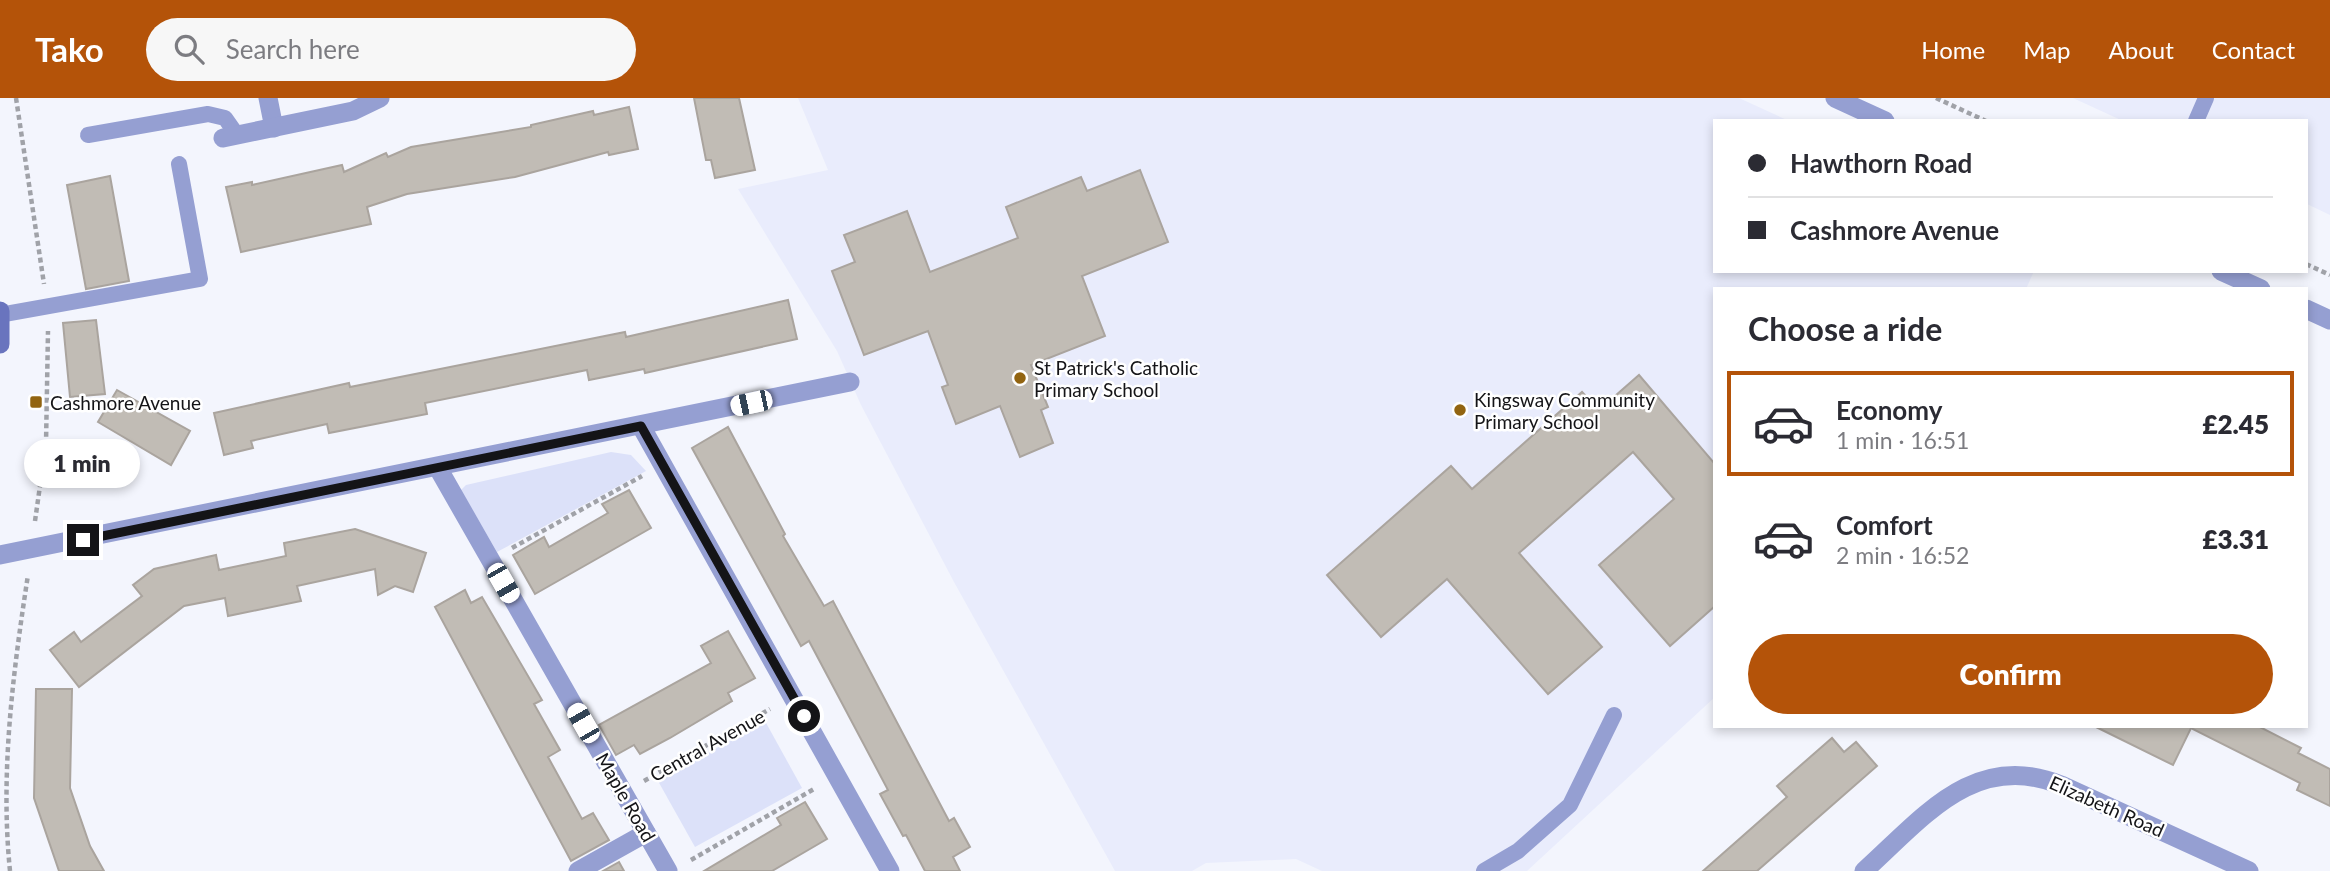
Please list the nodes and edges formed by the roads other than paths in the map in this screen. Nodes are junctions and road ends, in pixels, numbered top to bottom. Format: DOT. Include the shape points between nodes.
graph roads {
  1 [pos="268,98"];
  2 [pos="380,98"];
  3 [pos="1835,98"];
  4 [pos="2206,98"];
  5 [pos="1881,119"];
  6 [pos="2197,119"];
  7 [pos="274,128"];
  8 [pos="88,135"];
  9 [pos="230,137"];
  10 [pos="178,164"];
  11 [pos="2225,273"];
  12 [pos="2257,287"];
  13 [pos="2308,310"];
  14 [pos="0,313"];
  15 [pos="2330,320"];
  16 [pos="0,344"];
  17 [pos="850,382"];
  18 [pos="641,426"];
  19 [pos="438,468"];
  20 [pos="0,555"];
  21 [pos="1614,715"];
  22 [pos="646,833"];
  23 [pos="578,871"];
  24 [pos="668,871"];
  25 [pos="890,871"];
  26 [pos="1484,871"];
  27 [pos="1864,871"];
  28 [pos="2249,871"];
  1 -- 7 [label="street"];
  2 -- 7 [label="street" via="353,111"];
  3 -- 5 [label="street"];
  4 -- 6 [label="lane"];
  7 -- 9 [label="street"];
  8 -- 9 [label="lane" via="208,114 225,118"];
  10 -- 14 [label="lane" via="200,279"];
  11 -- 12 [label="street"];
  13 -- 15 [label="street"];
  14 -- 16 [label="main road"];
  17 -- 18 [label="street"];
  18 -- 19 [label="street"];
  18 -- 25 [label="street"];
  19 -- 20 [label="street"];
  19 -- 22 [label="street, Maple Road"];
  21 -- 26 [label="lane" via="1570,805 1518,851"];
  22 -- 23 [label="street"];
  22 -- 24 [label="street, Maple Road"];
  27 -- 28 [label="street, Elizabeth Road" via="1948,796 2010,773 2042,777"];
}
